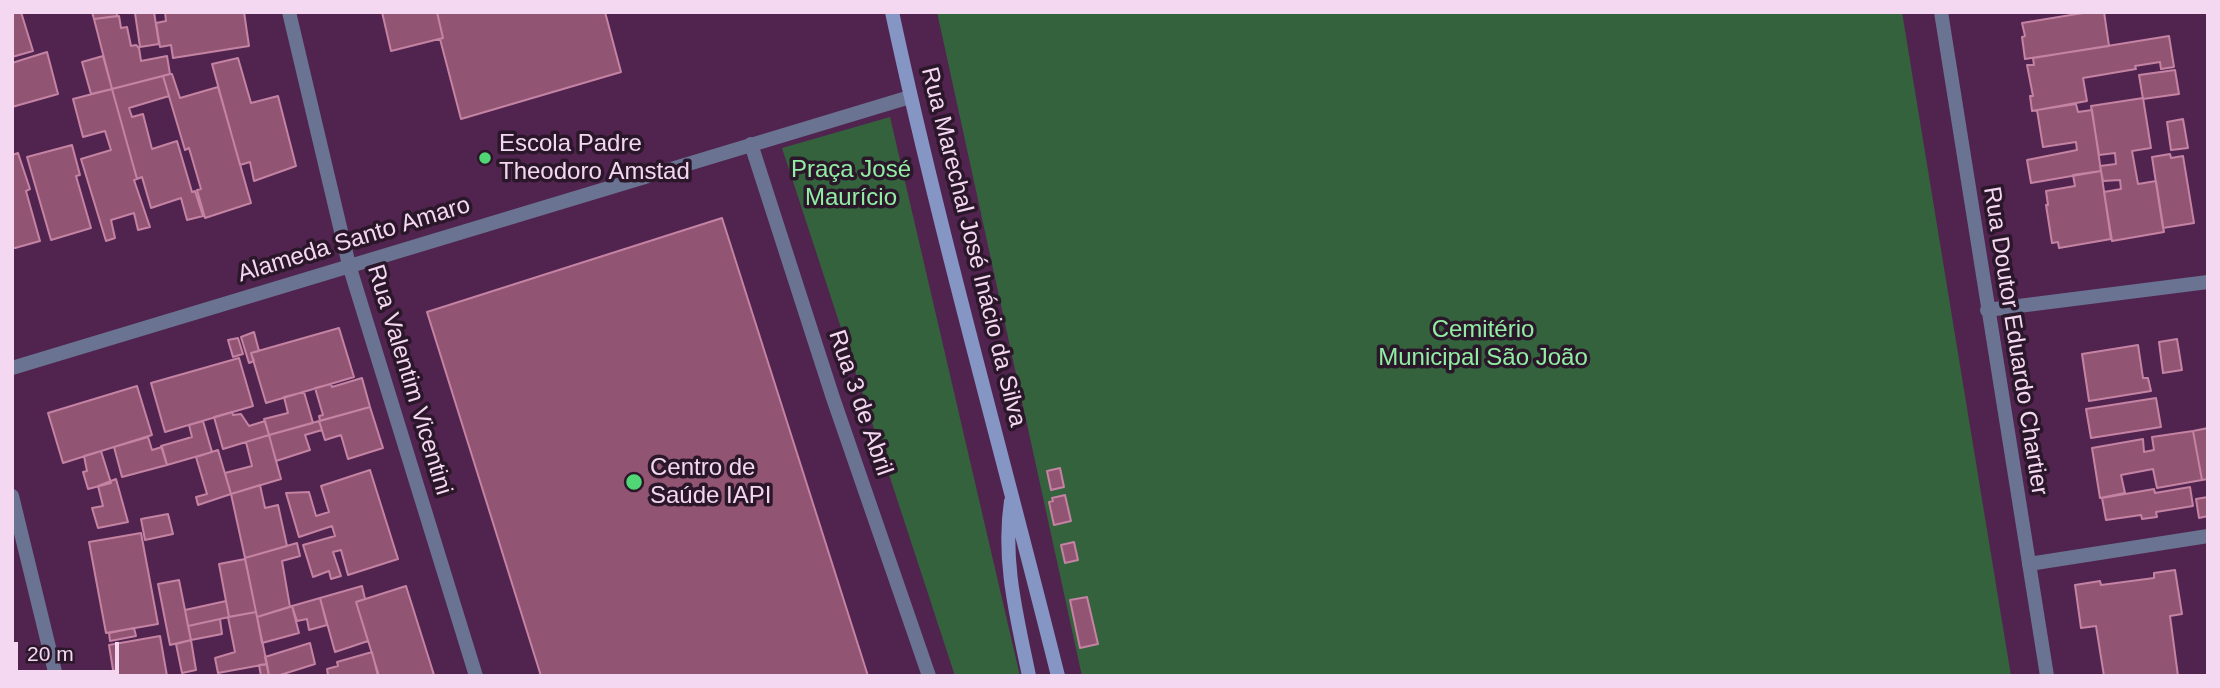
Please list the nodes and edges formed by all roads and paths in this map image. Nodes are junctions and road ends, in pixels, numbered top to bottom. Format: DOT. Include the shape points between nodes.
graph roads {
  1 [pos="289,12"];
  2 [pos="892,12"];
  3 [pos="1941,12"];
  4 [pos="910,97"];
  5 [pos="751,144"];
  6 [pos="349,265"];
  7 [pos="2208,282"];
  8 [pos="1987,310"];
  9 [pos="12,368"];
  10 [pos="1012,493"];
  11 [pos="12,496"];
  12 [pos="2208,536"];
  13 [pos="2028,564"];
  14 [pos="56,676"];
  15 [pos="476,676"];
  16 [pos="929,676"];
  17 [pos="1029,676"];
  18 [pos="1058,676"];
  19 [pos="2047,676"];
  1 -- 6 [label="street, Rua Valentim Vicentini"];
  2 -- 4 [label="main road, Rua Marechal José Inácio da Silva"];
  3 -- 8 [label="street, Rua Doutor Eduardo Chartier"];
  4 -- 5 [label="street, Alameda Santo Amaro"];
  4 -- 10 [label="main road, Rua Marechal José Inácio da Silva"];
  5 -- 6 [label="street, Alameda Santo Amaro"];
  5 -- 16 [label="street, Rua 3 de Abril"];
  6 -- 9 [label="street, Alameda Santo Amaro"];
  6 -- 15 [label="street, Rua Valentim Vicentini"];
  7 -- 8 [label="street"];
  8 -- 13 [label="street, Rua Doutor Eduardo Chartier"];
  10 -- 17 [label="main road, Rua Marechal José Inácio da Silva" via="1007,554"];
  10 -- 18 [label="main road, Rua Marechal José Inácio da Silva"];
  11 -- 14 [label="street"];
  12 -- 13 [label="street"];
  13 -- 19 [label="street, Rua Doutor Eduardo Chartier"];
}
